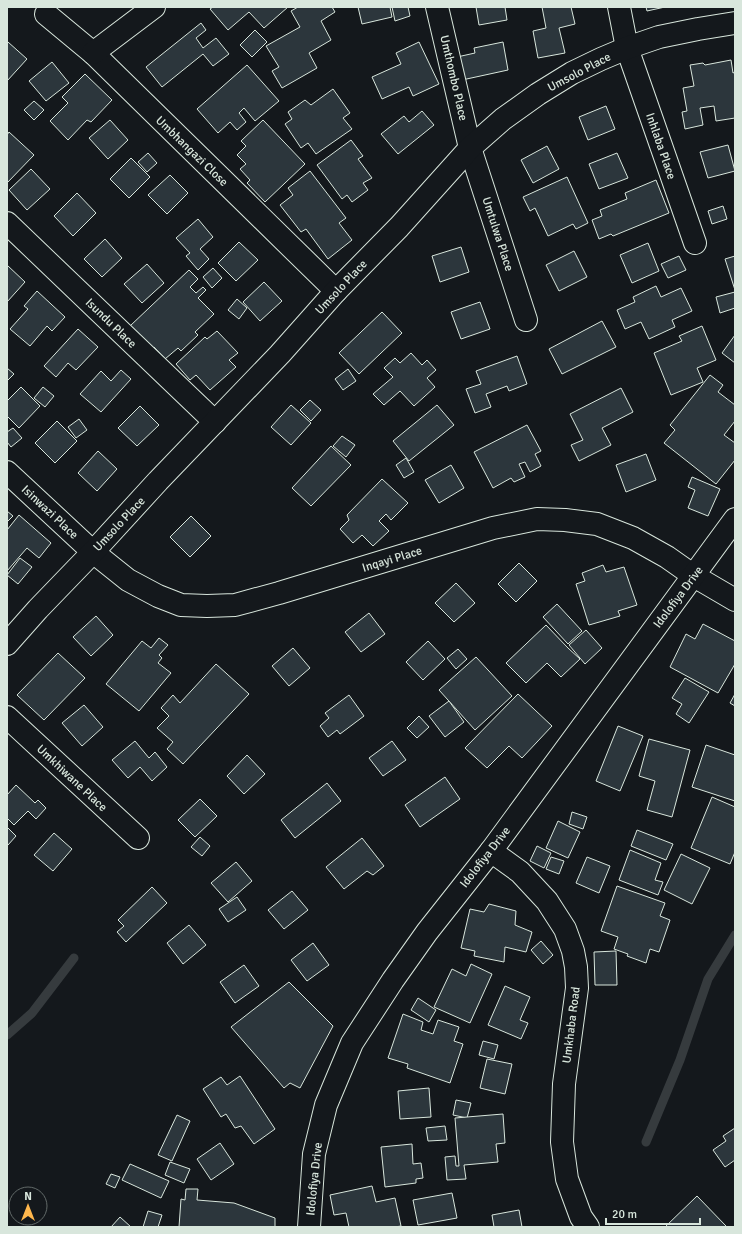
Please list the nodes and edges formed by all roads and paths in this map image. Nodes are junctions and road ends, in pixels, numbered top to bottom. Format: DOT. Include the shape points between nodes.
graph roads {
  1 [pos="154,7"];
  2 [pos="437,7"];
  3 [pos="619,7"];
  4 [pos="46,14"];
  5 [pos="735,23"];
  6 [pos="627,48"];
  7 [pos="93,53"];
  8 [pos="470,148"];
  9 [pos="7,223"];
  10 [pos="694,243"];
  11 [pos="336,291"];
  12 [pos="526,320"];
  13 [pos="215,422"];
  14 [pos="7,472"];
  15 [pos="735,519"];
  16 [pos="93,552"];
  17 [pos="694,576"];
  18 [pos="735,600"];
  19 [pos="7,644"];
  20 [pos="7,717"];
  21 [pos="138,838"];
  22 [pos="491,852"];
  23 [pos="309,1227"];
  24 [pos="588,1227"];
  1 -- 7 [label="street"];
  2 -- 8 [label="street, Umthombo Place"];
  3 -- 6 [label="street, Inhlaba Place"];
  4 -- 7 [label="street, Umbhangazi Close"];
  5 -- 6 [label="street, Umsolo Place" via="658,37"];
  6 -- 8 [label="street, Umsolo Place" via="572,73 538,94 503,119"];
  6 -- 10 [label="street, Inhlaba Place"];
  7 -- 11 [label="street, Umbhangazi Close"];
  8 -- 11 [label="street, Umsolo Place" via="399,227"];
  8 -- 12 [label="street, Umtulwa Place"];
  9 -- 13 [label="street, Isundu Place"];
  11 -- 13 [label="street, Umsolo Place"];
  13 -- 16 [label="street, Umsolo Place"];
  14 -- 16 [label="street, Isinwazi Place"];
  15 -- 17 [label="street, Idolofiya Drive"];
  16 -- 17 [label="street, Inqayi Place" via="128,580 181,605 235,605 493,528 537,519 565,520 597,524 633,538"];
  16 -- 19 [label="street, Umsolo Place"];
  17 -- 18 [label="street, Inqayi Place"];
  17 -- 22 [label="street, Idolofiya Drive"];
  20 -- 21 [label="street, Umkhiwane Place"];
  22 -- 23 [label="street, Idolofiya Drive" via="427,932 352,1042 326,1105 314,1154"];
  22 -- 24 [label="street, Umkhaba Road" via="520,872 547,901 565,929 573,951 577,988 564,1084 562,1142 566,1179 581,1217"];
}
